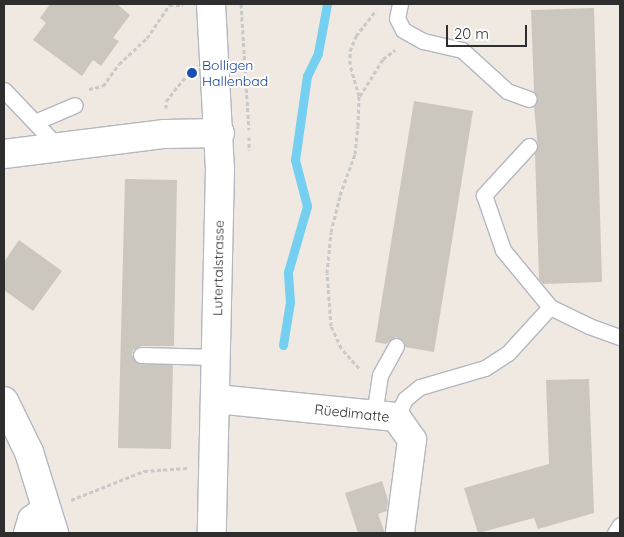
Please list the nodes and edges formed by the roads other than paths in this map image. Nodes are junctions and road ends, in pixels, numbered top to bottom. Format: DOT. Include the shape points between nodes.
graph roads {
  1 [pos="212,4"];
  2 [pos="400,4"];
  3 [pos="4,90"];
  4 [pos="529,99"];
  5 [pos="75,105"];
  6 [pos="35,122"];
  7 [pos="220,133"];
  8 [pos="529,146"];
  9 [pos="59,148"];
  10 [pos="4,154"];
  11 [pos="550,307"];
  12 [pos="620,337"];
  13 [pos="396,346"];
  14 [pos="141,355"];
  15 [pos="216,357"];
  16 [pos="216,399"];
  17 [pos="4,401"];
  18 [pos="385,416"];
  19 [pos="49,522"];
  20 [pos="620,526"];
  21 [pos="28,533"];
  22 [pos="212,533"];
  23 [pos="400,533"];
  24 [pos="615,533"];
  1 -- 7 [label="street, Lutertalstrasse"];
  2 -- 4 [label="lane" via="398,24 413,37 462,50 507,91"];
  3 -- 6 [label="lane"];
  5 -- 6 [label="lane"];
  6 -- 9 [label="lane"];
  7 -- 9 [label="street" via="165,134"];
  7 -- 15 [label="street, Lutertalstrasse"];
  8 -- 11 [label="lane" via="484,195 503,250"];
  9 -- 10 [label="street"];
  11 -- 12 [label="lane"];
  11 -- 18 [label="lane" via="508,353 485,368 420,387"];
  13 -- 18 [label="lane" via="380,382"];
  14 -- 15 [label="lane"];
  15 -- 16 [label="street, Lutertalstrasse"];
  16 -- 18 [label="street, Rüedimatte"];
  16 -- 22 [label="street, Lutertalstrasse"];
  17 -- 19 [label="street" via="29,452"];
  18 -- 23 [label="street, Rüedimatte" via="412,440"];
  19 -- 21 [label="street" via="32,520"];
  20 -- 24 [label="lane"];
}
